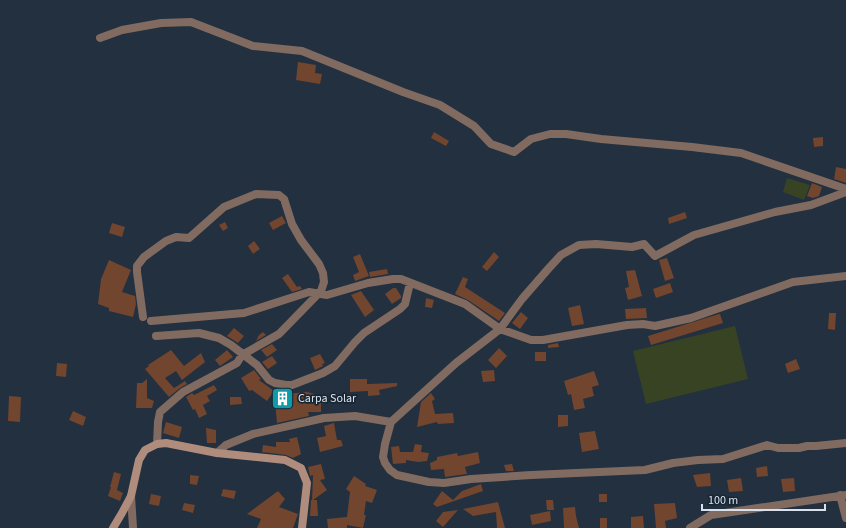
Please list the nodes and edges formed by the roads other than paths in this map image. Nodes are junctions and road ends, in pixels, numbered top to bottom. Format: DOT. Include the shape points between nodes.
graph roads {
  1 [pos="100,38"];
  2 [pos="846,190"];
  3 [pos="846,276"];
  4 [pos="410,283"];
  5 [pos="318,294"];
  6 [pos="500,328"];
  7 [pos="156,336"];
  8 [pos="242,354"];
  9 [pos="391,422"];
  10 [pos="846,443"];
  11 [pos="157,444"];
  12 [pos="217,453"];
  13 [pos="843,495"];
  14 [pos="131,496"];
  15 [pos="846,518"];
  16 [pos="112,528"];
  17 [pos="133,528"];
  18 [pos="302,528"];
  19 [pos="690,528"];
  1 -- 2 [label="street" via="122,30 161,23 191,22 253,46 302,51 440,105 474,126 491,144 514,152 531,139 550,134 692,147 741,153"];
  2 -- 6 [label="street" via="811,205 775,212 694,235 655,256 644,244 632,247 579,245 562,255 548,268"];
  3 -- 6 [label="street" via="794,282 691,318 655,326 628,325 543,340 531,340"];
  4 -- 5 [label="street" via="393,279 326,295"];
  4 -- 6 [label="street" via="465,304"];
  4 -- 8 [label="street" via="405,304 400,310 364,333 335,366 323,373 292,385 275,383"];
  5 -- 5 [label="street" via="322,291 323,273 301,240 292,224 284,199 279,195 256,194 224,207 189,238 176,237 166,241 144,257 137,266 147,319 244,313 309,292"];
  5 -- 8 [label="street" via="279,334"];
  6 -- 9 [label="street" via="456,363"];
  7 -- 8 [label="street" via="209,334"];
  8 -- 11 [label="street" via="237,363 184,392 160,412"];
  9 -- 10 [label="street" via="383,457 390,470 396,475 444,483 471,479 646,470 673,463 723,459 767,446 799,448"];
  9 -- 12 [label="street" via="355,416 324,418 254,434 226,445"];
  11 -- 12 [label="main road" via="166,443"];
  11 -- 14 [label="main road" via="145,450 139,460"];
  12 -- 18 [label="main road" via="285,460 301,468 307,483"];
  13 -- 15 [label="street"];
  13 -- 19 [label="street" via="711,516"];
  14 -- 16 [label="main road"];
  14 -- 17 [label="street"];
}
